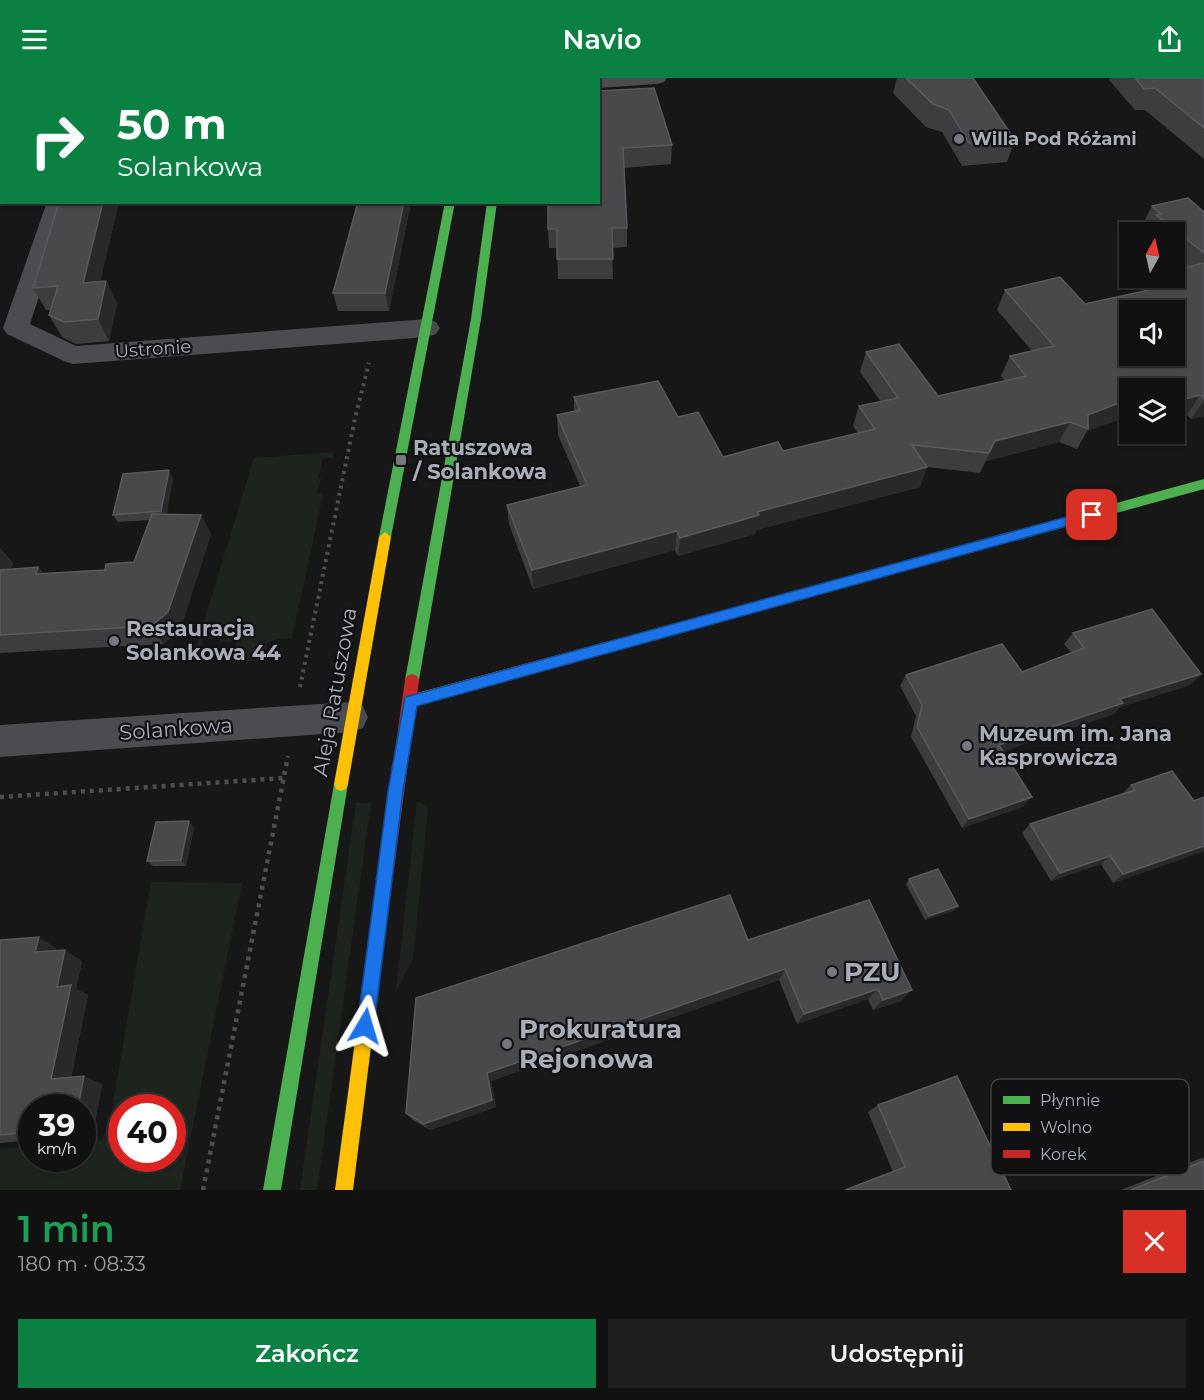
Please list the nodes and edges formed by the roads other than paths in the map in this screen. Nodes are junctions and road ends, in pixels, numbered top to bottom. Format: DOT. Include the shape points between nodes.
graph roads {
  1 [pos="657,78"];
  2 [pos="600,82"];
  3 [pos="58,204"];
  4 [pos="450,204"];
  5 [pos="492,204"];
  6 [pos="427,328"];
  7 [pos="1204,484"];
  8 [pos="410,701"];
  9 [pos="351,717"];
  10 [pos="0,741"];
  11 [pos="272,1190"];
  12 [pos="344,1190"];
  1 -- 2 [label="street"];
  3 -- 6 [label="street, Ustronie" via="16,328 73,355"];
  4 -- 6 [label="street, Aleja Ratuszowa"];
  5 -- 8 [label="street" via="476,319"];
  6 -- 9 [label="street, Aleja Ratuszowa"];
  7 -- 8 [label="street"];
  8 -- 12 [label="street"];
  9 -- 10 [label="street, Solankowa"];
  9 -- 11 [label="street, Aleja Ratuszowa"];
}
